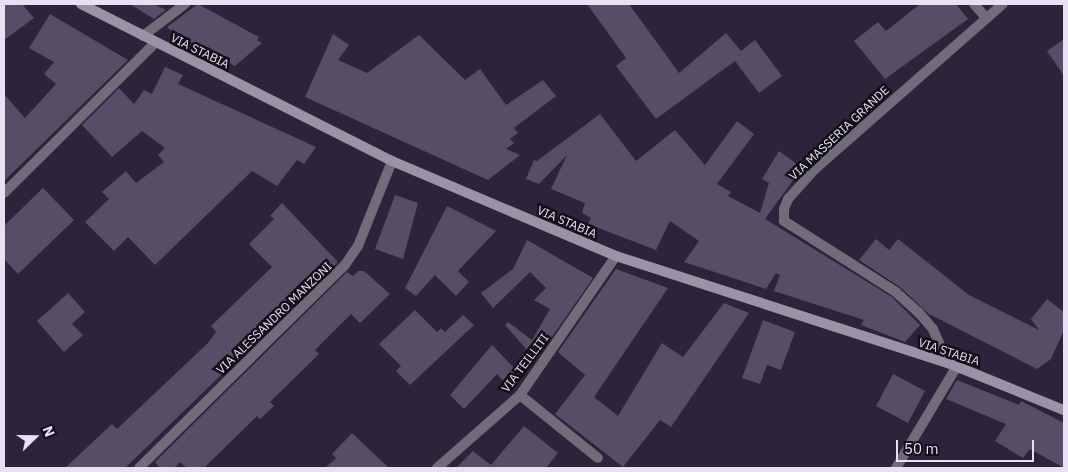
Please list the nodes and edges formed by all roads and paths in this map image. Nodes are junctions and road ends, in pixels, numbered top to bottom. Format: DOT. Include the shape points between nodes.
graph roads {
  1 [pos="81,4"];
  2 [pos="185,4"];
  3 [pos="974,4"];
  4 [pos="1003,4"];
  5 [pos="986,18"];
  6 [pos="142,36"];
  7 [pos="155,43"];
  8 [pos="392,161"];
  9 [pos="4,192"];
  10 [pos="616,256"];
  11 [pos="952,365"];
  12 [pos="520,395"];
  13 [pos="1064,410"];
  14 [pos="598,458"];
  15 [pos="138,468"];
  16 [pos="437,468"];
  17 [pos="896,468"];
  1 -- 6 [label="main road, VIA STABIA"];
  2 -- 6 [label="street"];
  3 -- 5 [label="street"];
  4 -- 5 [label="street, VIA MASSERIA GRANDE"];
  5 -- 11 [label="street, VIA MASSERIA GRANDE" via="815,169 788,199 784,209 784,221 896,292 918,312 933,329"];
  6 -- 7 [label="main road, VIA STABIA"];
  7 -- 8 [label="main road, VIA STABIA"];
  7 -- 9 [label="street"];
  8 -- 10 [label="main road, VIA STABIA"];
  8 -- 15 [label="street, VIA ALESSANDRO MANZONI" via="358,246 345,265"];
  10 -- 11 [label="main road, VIA STABIA"];
  10 -- 12 [label="street, VIA TEILLITI"];
  11 -- 13 [label="main road, VIA STABIA"];
  11 -- 17 [label="street"];
  12 -- 14 [label="street"];
  12 -- 16 [label="street, VIA TEILLITI"];
}
